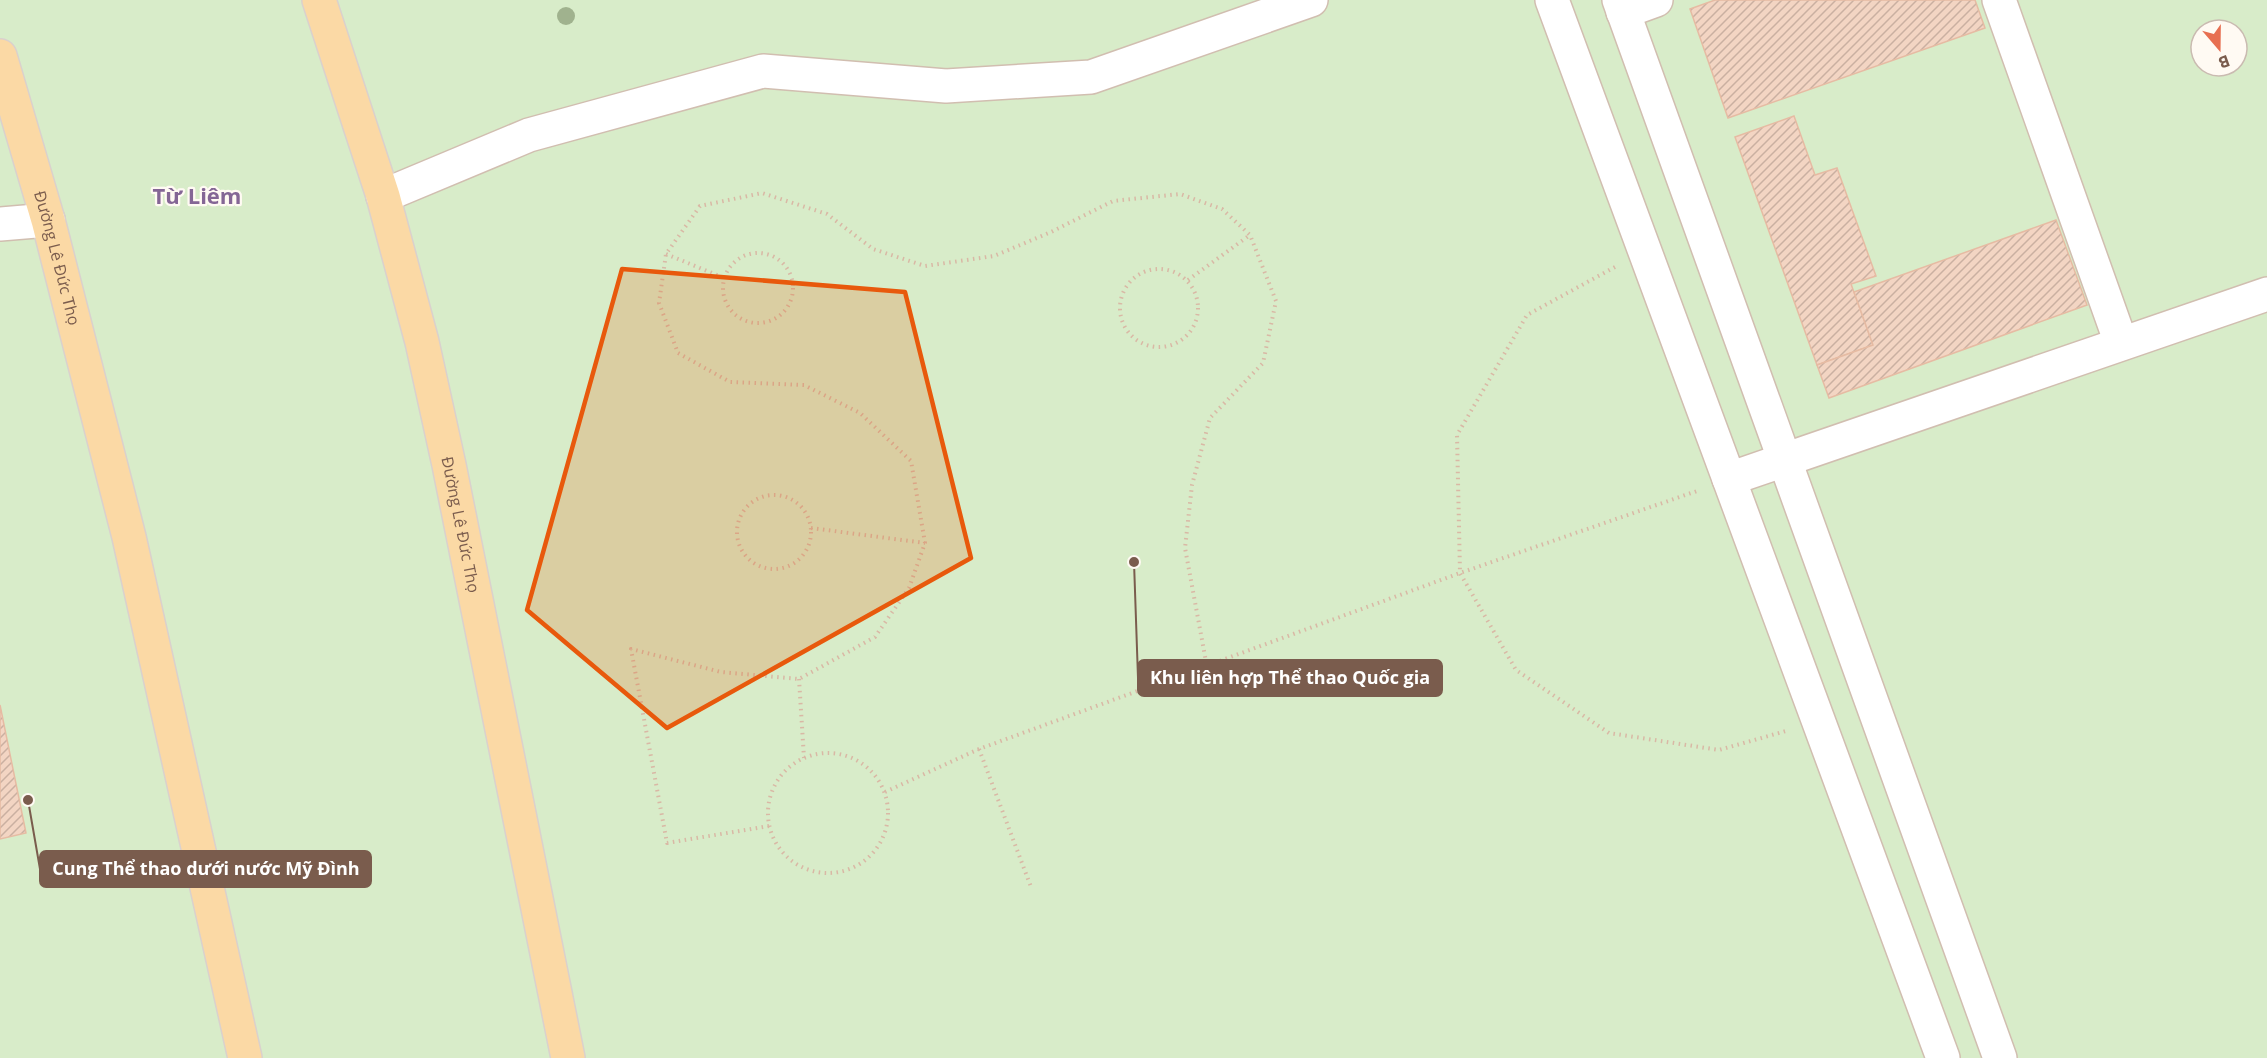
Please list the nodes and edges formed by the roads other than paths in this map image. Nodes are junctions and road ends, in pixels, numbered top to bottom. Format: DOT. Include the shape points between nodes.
graph roads {
  1 [pos="319,0"];
  2 [pos="1311,0"];
  3 [pos="1552,0"];
  4 [pos="1656,0"];
  5 [pos="1999,0"];
  6 [pos="1621,6"];
  7 [pos="0,56"];
  8 [pos="383,196"];
  9 [pos="48,220"];
  10 [pos="0,224"];
  11 [pos="2267,294"];
  12 [pos="2121,344"];
  13 [pos="1785,460"];
  14 [pos="1729,479"];
  15 [pos="245,1058"];
  16 [pos="568,1058"];
  17 [pos="1943,1058"];
  18 [pos="2000,1058"];
  1 -- 8 [label="main road, Đường Lê Đức Thọ"];
  2 -- 8 [label="street" via="1091,77 946,86 763,71 529,135"];
  3 -- 14 [label="street"];
  4 -- 6 [label="street"];
  5 -- 12 [label="street"];
  6 -- 13 [label="street"];
  7 -- 9 [label="main road, Đường Lê Đức Thọ"];
  8 -- 16 [label="main road, Đường Lê Đức Thọ" via="422,342 447,457"];
  9 -- 10 [label="street"];
  9 -- 15 [label="main road, Đường Lê Đức Thọ" via="129,537"];
  11 -- 12 [label="street"];
  12 -- 13 [label="street"];
  13 -- 14 [label="street"];
  13 -- 18 [label="street"];
  14 -- 17 [label="street"];
}
